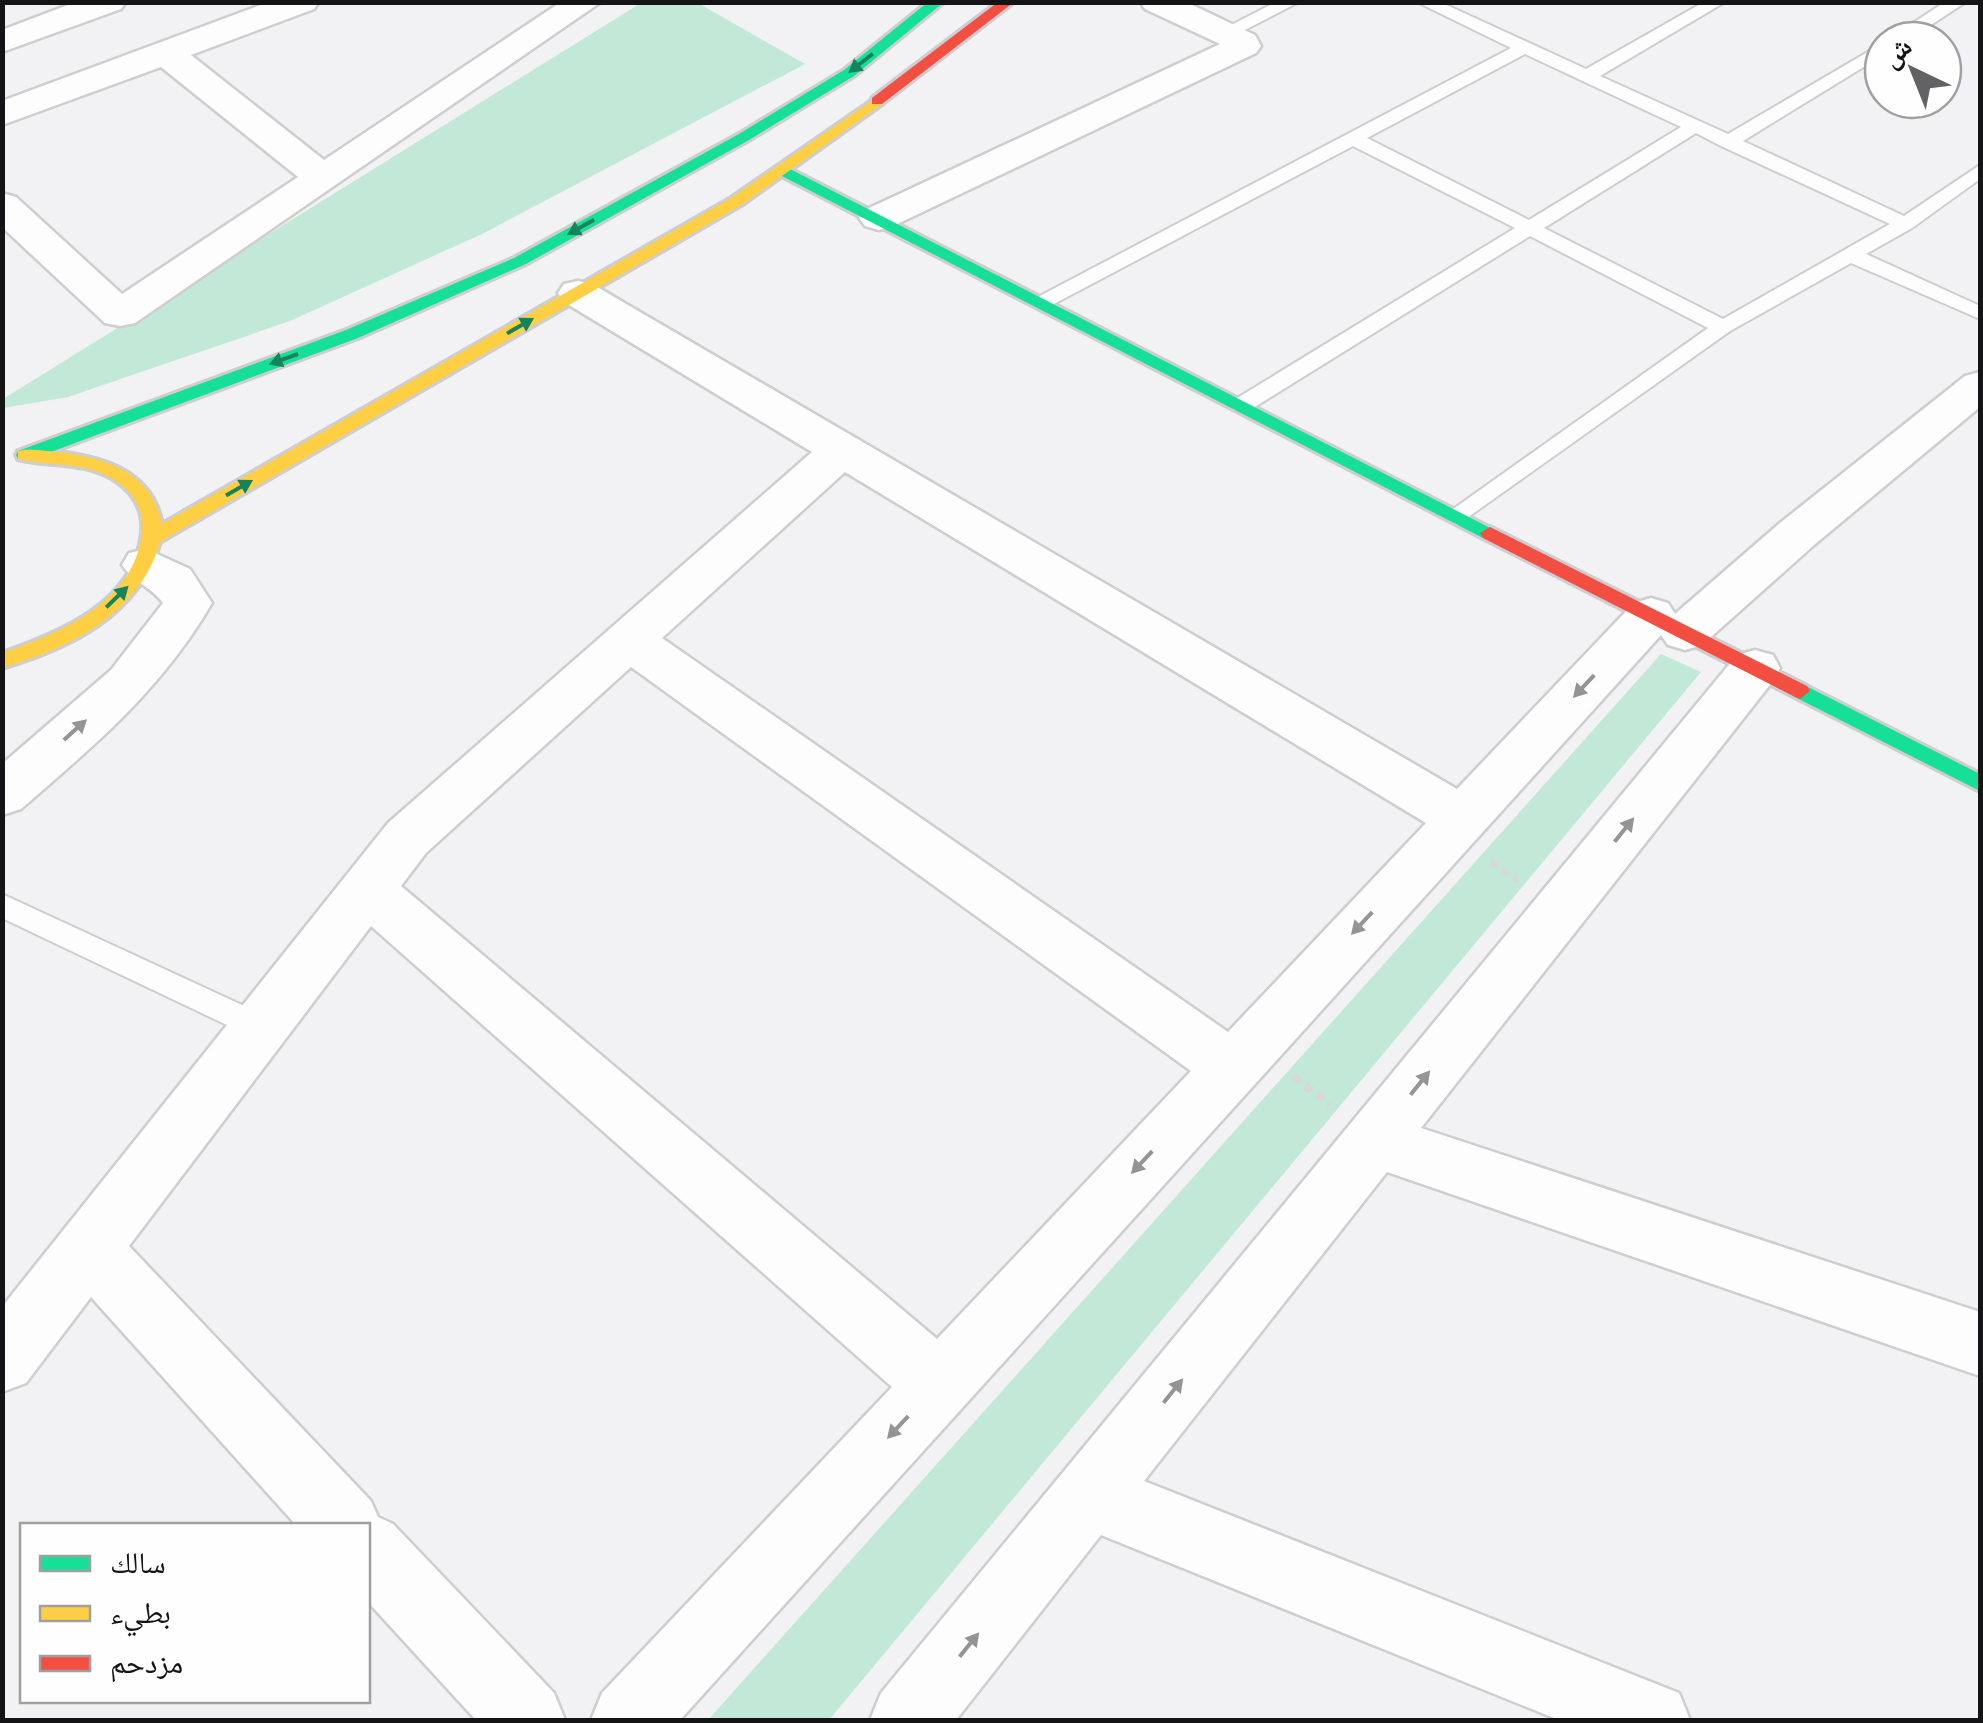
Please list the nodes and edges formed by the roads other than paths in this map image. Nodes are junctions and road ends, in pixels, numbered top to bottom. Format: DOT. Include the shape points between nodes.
graph roads {
  1 [pos="109,2"];
  2 [pos="302,2"];
  3 [pos="584,2"];
  4 [pos="937,2"];
  5 [pos="1007,2"];
  6 [pos="1157,2"];
  7 [pos="1291,2"];
  8 [pos="1718,2"];
  9 [pos="1958,2"];
  10 [pos="1440,5"];
  11 [pos="1929,20"];
  12 [pos="1225,33"];
  13 [pos="2,42"];
  14 [pos="1524,48"];
  15 [pos="166,53"];
  16 [pos="1863,60"];
  17 [pos="1589,75"];
  18 [pos="2,114"];
  19 [pos="1694,126"];
  20 [pos="1353,138"];
  21 [pos="1728,142"];
  22 [pos="783,171"];
  23 [pos="1980,172"];
  24 [pos="323,178"];
  25 [pos="2,206"];
  26 [pos="879,218"];
  27 [pos="1905,224"];
  28 [pos="1532,226"];
  29 [pos="1848,254"];
  30 [pos="578,293"];
  31 [pos="1043,302"];
  32 [pos="1980,313"];
  33 [pos="1723,326"];
  34 [pos="1980,385"];
  35 [pos="1242,404"];
  36 [pos="843,449"];
  37 [pos="14,456"];
  38 [pos="1457,518"];
  39 [pos="150,551"];
  40 [pos="1668,624"];
  41 [pos="629,640"];
  42 [pos="2,661"];
  43 [pos="1755,668"];
  44 [pos="1980,783"];
  45 [pos="2,795"];
  46 [pos="1453,825"];
  47 [pos="368,890"];
  48 [pos="2,905"];
  49 [pos="260,1027"];
  50 [pos="1241,1055"];
  51 [pos="1375,1140"];
  52 [pos="88,1249"];
  53 [pos="1980,1344"];
  54 [pos="2,1360"];
  55 [pos="938,1383"];
  56 [pos="1090,1495"];
  57 [pos="343,1523"];
  58 [pos="370,1551"];
  59 [pos="527,1720"];
  60 [pos="629,1720"];
  61 [pos="908,1720"];
  62 [pos="1652,1720"];
  1 -- 13 [label="street"];
  2 -- 15 [label="street"];
  3 -- 24 [label="street"];
  4 -- 37 [label="main road, one-way" via="849,73 520,261 352,334"];
  5 -- 22 [label="main road"];
  6 -- 12 [label="street"];
  7 -- 12 [label="lane"];
  8 -- 17 [label="lane"];
  9 -- 11 [label="lane"];
  10 -- 14 [label="lane"];
  12 -- 26 [label="street" via="1244,46"];
  14 -- 17 [label="lane"];
  14 -- 20 [label="lane"];
  15 -- 18 [label="street"];
  15 -- 24 [label="street"];
  16 -- 21 [label="lane"];
  17 -- 19 [label="lane"];
  19 -- 21 [label="lane"];
  19 -- 28 [label="lane"];
  20 -- 28 [label="lane"];
  20 -- 31 [label="lane"];
  21 -- 27 [label="lane"];
  22 -- 26 [label="main road"];
  22 -- 30 [label="main road"];
  23 -- 27 [label="lane"];
  24 -- 25 [label="street" via="120,314"];
  26 -- 31 [label="main road"];
  27 -- 29 [label="lane"];
  28 -- 33 [label="lane"];
  28 -- 35 [label="lane"];
  29 -- 32 [label="lane"];
  29 -- 33 [label="lane"];
  30 -- 36 [label="street"];
  39 -- 30 [label="main road, one-way"];
  31 -- 35 [label="main road"];
  33 -- 38 [label="lane"];
  34 -- 40 [label="street" via="1797,534"];
  35 -- 38 [label="main road"];
  36 -- 41 [label="street"];
  36 -- 46 [label="street"];
  37 -- 39 [label="main road" via="84,462 125,477 150,504"];
  38 -- 40 [label="main road"];
  42 -- 39 [label="main road, one-way" via="79,627 116,601"];
  45 -- 39 [label="street, one-way" via="168,641 188,604"];
  40 -- 43 [label="main road"];
  40 -- 46 [label="street, one-way"];
  41 -- 47 [label="street" via="407,838"];
  41 -- 50 [label="street"];
  43 -- 44 [label="main road"];
  51 -- 43 [label="street, one-way"];
  46 -- 50 [label="street, one-way"];
  47 -- 49 [label="street"];
  47 -- 55 [label="street"];
  48 -- 49 [label="lane"];
  49 -- 52 [label="street"];
  50 -- 55 [label="street, one-way"];
  51 -- 53 [label="street"];
  56 -- 51 [label="street, one-way"];
  52 -- 54 [label="street"];
  52 -- 57 [label="street"];
  55 -- 60 [label="street, one-way"];
  61 -- 56 [label="street, one-way"];
  56 -- 62 [label="street"];
  58 -- 59 [label="street"];
}
